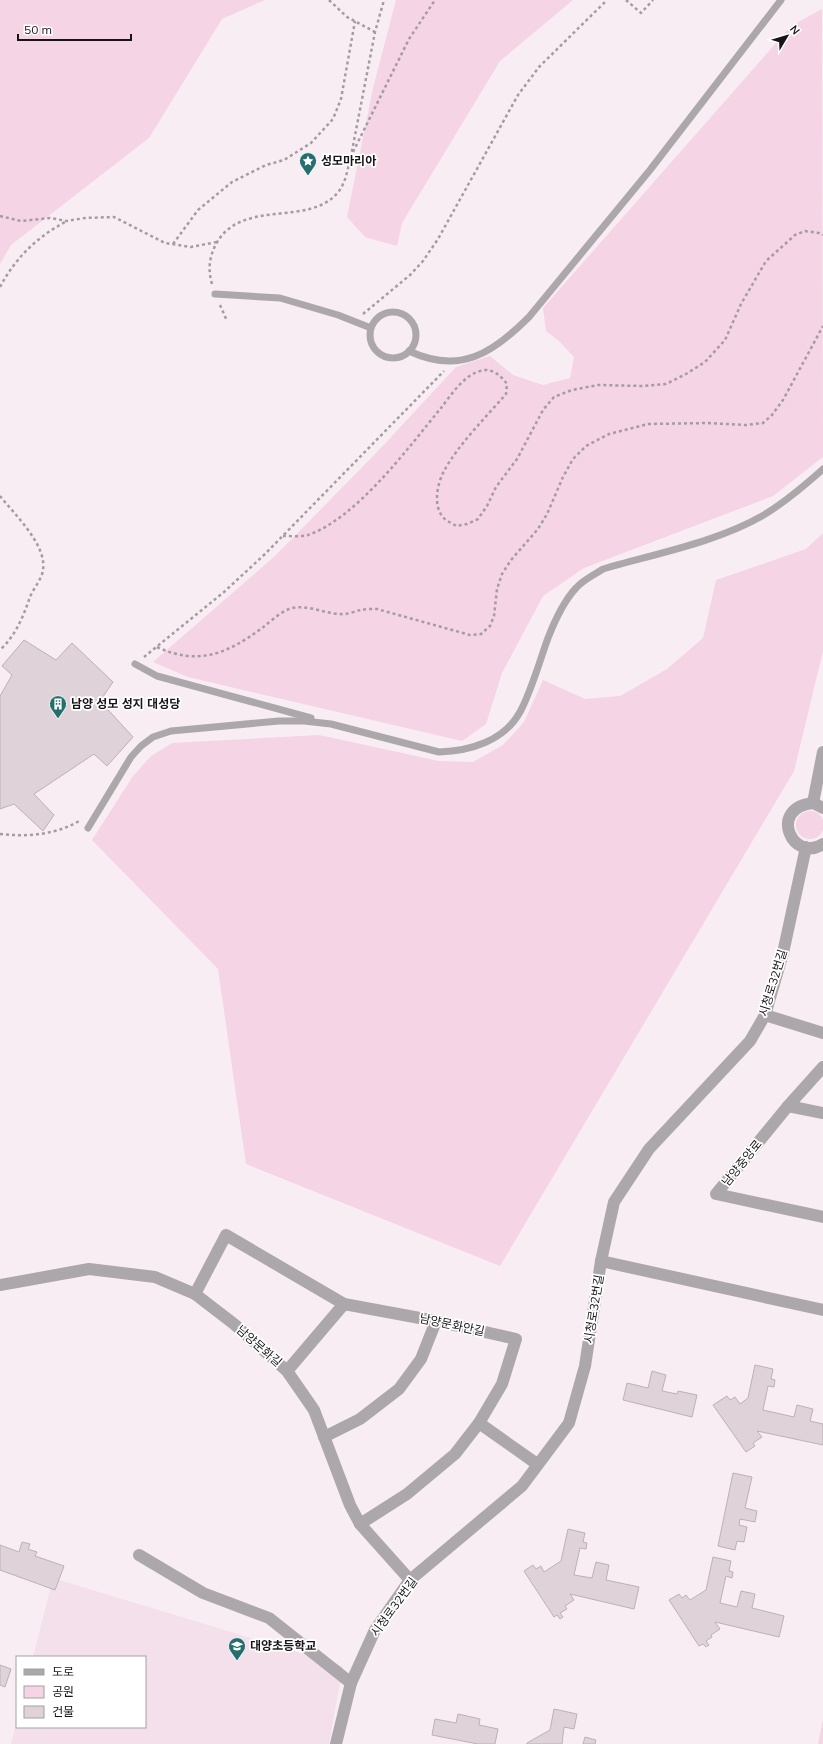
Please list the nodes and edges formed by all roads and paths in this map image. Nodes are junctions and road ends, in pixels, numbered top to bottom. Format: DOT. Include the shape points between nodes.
graph roads {
  1 [pos="329,0"];
  2 [pos="384,0"];
  3 [pos="435,0"];
  4 [pos="607,0"];
  5 [pos="626,0"];
  6 [pos="653,0"];
  7 [pos="781,0"];
  8 [pos="355,21"];
  9 [pos="375,32"];
  10 [pos="351,156"];
  11 [pos="0,216"];
  12 [pos="67,221"];
  13 [pos="823,235"];
  14 [pos="217,242"];
  15 [pos="173,244"];
  16 [pos="0,287"];
  17 [pos="215,294"];
  18 [pos="227,321"];
  19 [pos="354,321"];
  20 [pos="823,326"];
  21 [pos="371,328"];
  22 [pos="410,351"];
  23 [pos="453,362"];
  24 [pos="823,469"];
  25 [pos="0,496"];
  26 [pos="284,536"];
  27 [pos="157,647"];
  28 [pos="0,650"];
  29 [pos="135,664"];
  30 [pos="331,724"];
  31 [pos="823,752"];
  32 [pos="818,805"];
  33 [pos="80,820"];
  34 [pos="88,828"];
  35 [pos="0,834"];
  36 [pos="823,844"];
  37 [pos="806,848"];
  38 [pos="765,1015"];
  39 [pos="823,1033"];
  40 [pos="823,1067"];
  41 [pos="788,1106"];
  42 [pos="823,1113"];
  43 [pos="823,1217"];
  44 [pos="601,1261"];
  45 [pos="0,1285"];
  46 [pos="195,1294"];
  47 [pos="344,1304"];
  48 [pos="823,1310"];
  49 [pos="436,1321"];
  50 [pos="287,1371"];
  51 [pos="479,1423"];
  52 [pos="324,1437"];
  53 [pos="537,1464"];
  54 [pos="360,1524"];
  55 [pos="139,1555"];
  56 [pos="410,1580"];
  57 [pos="351,1683"];
  58 [pos="336,1744"];
  1 -- 8 [label="path"];
  2 -- 9 [label="path"];
  3 -- 10 [label="path" via="409,39"];
  4 -- 19 [label="path" via="539,67 518,96 438,239 423,261 391,292"];
  5 -- 6 [label="path" via="641,13"];
  7 -- 23 [label="lane" via="650,170 529,317 501,343"];
  8 -- 9 [label="path"];
  8 -- 15 [label="path" via="341,99 333,119 311,143 284,160 266,165 232,182 198,210"];
  9 -- 10 [label="path"];
  10 -- 14 [label="path" via="340,191 329,200 300,211 245,219 222,235"];
  11 -- 12 [label="path" via="21,221 50,218"];
  12 -- 15 [label="path" via="114,217 165,243"];
  12 -- 16 [label="path" via="33,243"];
  13 -- 26 [label="path" via="805,231 795,235 766,261 741,304 725,340 705,362 686,374 666,384 598,385 572,390 554,397 542,410 517,459 496,486 478,519 456,526 444,518 438,508 437,490 443,472 457,451 506,394 507,384 501,375 492,371 480,371 462,382 390,470 339,517 306,536"];
  14 -- 15 [label="path" via="191,247"];
  14 -- 17 [label="path" via="211,254 209,272"];
  17 -- 18 [label="path"];
  17 -- 19 [label="lane" via="280,298"];
  19 -- 21 [label="lane"];
  20 -- 27 [label="path" via="783,400 772,416 763,423 648,424 609,434 586,446 573,459 538,529 502,574 497,589 494,616 490,626 481,634 470,635 377,609 362,609 341,615 302,607 289,609 242,643 210,655 183,657"];
  21 -- 22 [label="lane" via="372,343 381,355 396,358"];
  21 -- 22 [label="lane" via="387,313 394,312 408,318 415,330 416,338"];
  22 -- 23 [label="lane" via="424,358"];
  23 -- 26 [label="path"];
  24 -- 30 [label="lane" via="788,498 744,525 719,536 603,569 588,578 576,588 556,618 520,713 509,726 491,740 455,752 439,752"];
  25 -- 28 [label="path" via="40,549 44,559 43,572 32,591 16,632"];
  26 -- 27 [label="path" via="224,592"];
  27 -- 29 [label="path"];
  29 -- 30 [label="lane" via="157,676"];
  30 -- 34 [label="lane" via="279,721 171,731 153,737 131,757"];
  31 -- 32 [label="street"];
  32 -- 37 [label="street" via="798,807 789,819 789,834 799,845"];
  33 -- 35 [label="path" via="51,833"];
  36 -- 37 [label="street"];
  37 -- 38 [label="street, 시청로32번길" via="783,953"];
  38 -- 39 [label="street"];
  38 -- 44 [label="street, 시청로32번길" via="750,1041 649,1149 614,1202"];
  40 -- 41 [label="street, 남양중앙로"];
  41 -- 42 [label="street"];
  41 -- 43 [label="street, 남양중앙로" via="716,1194"];
  44 -- 48 [label="street"];
  44 -- 53 [label="street, 시청로32번길" via="585,1366 569,1423"];
  45 -- 46 [label="street, 남양문화길" via="89,1269 155,1277"];
  46 -- 47 [label="street, 남양문화안길" via="226,1235"];
  46 -- 50 [label="street, 남양문화길" via="234,1324"];
  47 -- 49 [label="street, 남양문화안길"];
  47 -- 50 [label="street"];
  49 -- 51 [label="street, 남양문화안길" via="516,1339 502,1384"];
  49 -- 52 [label="street" via="421,1359 399,1389 360,1418"];
  50 -- 52 [label="street, 남양문화길" via="314,1410"];
  51 -- 53 [label="street"];
  51 -- 54 [label="street, 남양문화안길" via="455,1454 407,1494"];
  52 -- 54 [label="street, 남양문화길"];
  53 -- 56 [label="street, 시청로32번길" via="522,1486"];
  54 -- 56 [label="street, 남양문화길"];
  55 -- 57 [label="street" via="203,1594 269,1618"];
  56 -- 57 [label="street, 시청로32번길" via="375,1630"];
  57 -- 58 [label="street, 시청로32번길"];
}
